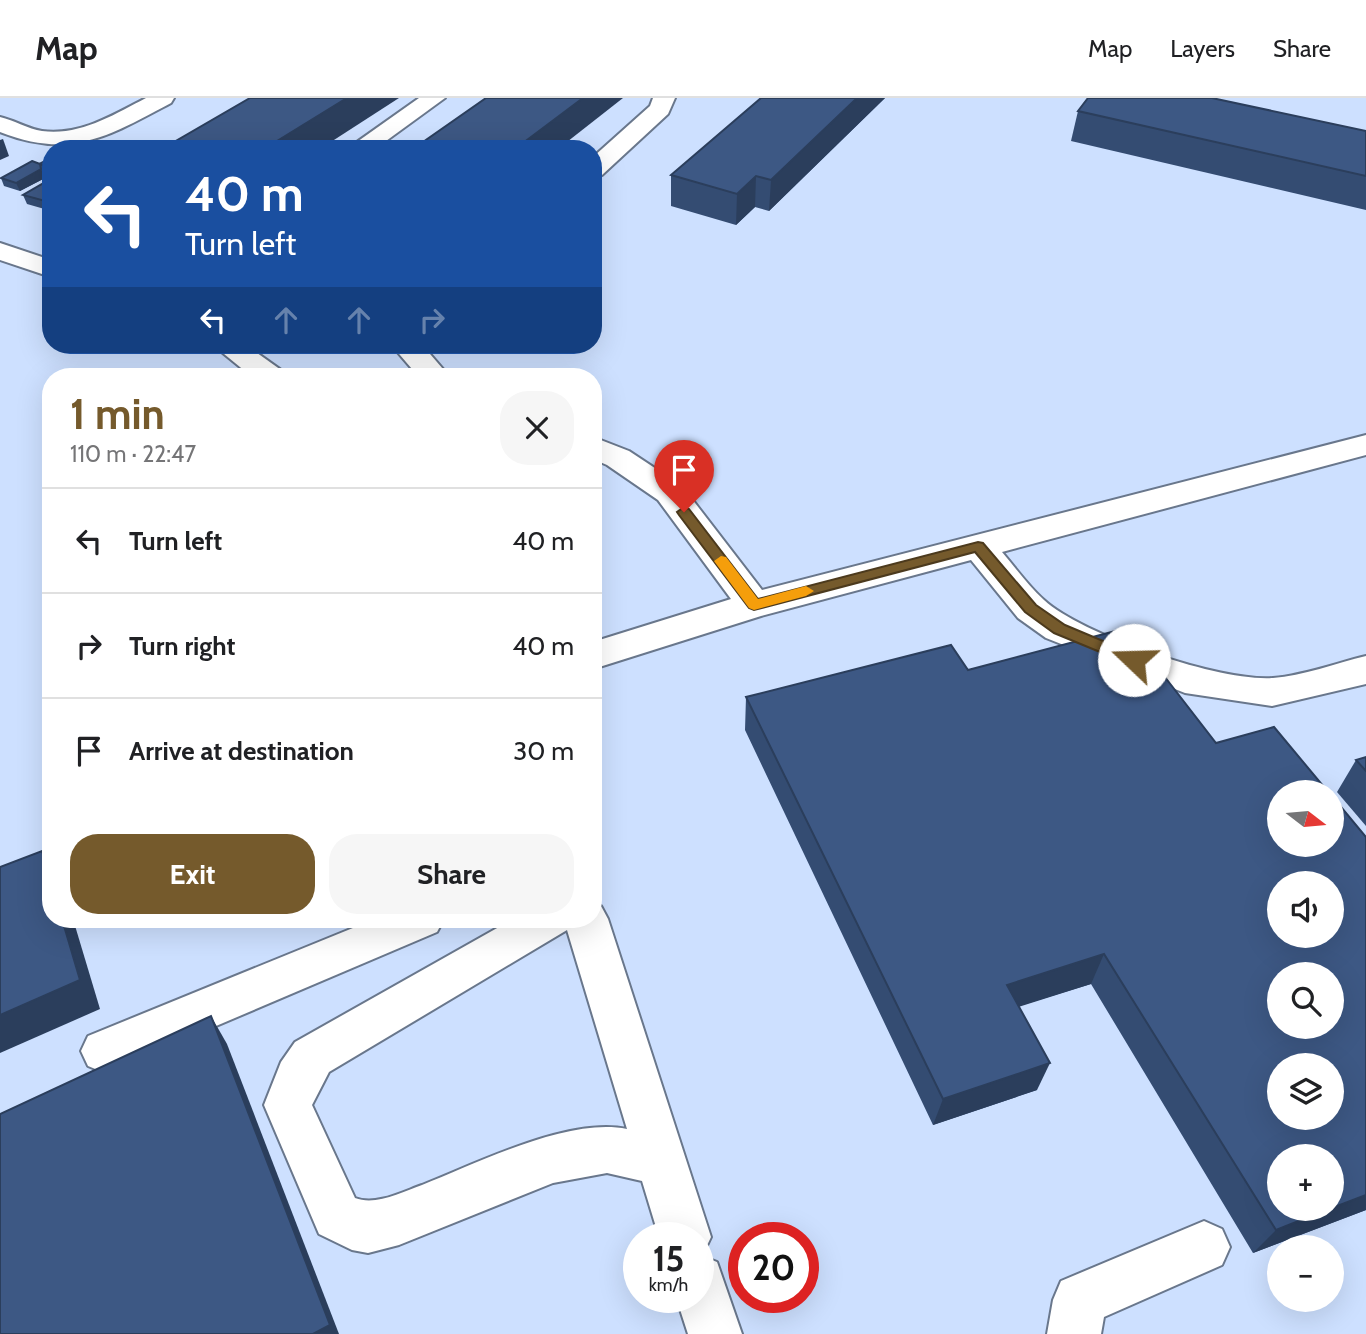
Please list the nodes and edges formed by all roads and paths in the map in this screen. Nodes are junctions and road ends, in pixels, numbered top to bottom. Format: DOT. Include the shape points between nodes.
graph roads {
  1 [pos="163,98"];
  2 [pos="433,98"];
  3 [pos="664,98"];
  4 [pos="0,124"];
  5 [pos="372,140"];
  6 [pos="602,162"];
  7 [pos="0,251"];
  8 [pos="42,266"];
  9 [pos="240,354"];
  10 [pos="414,354"];
  11 [pos="259,368"];
  12 [pos="427,368"];
  13 [pos="1365,446"];
  14 [pos="602,451"];
  15 [pos="978,546"];
  16 [pos="754,605"];
  17 [pos="602,653"];
  18 [pos="1366,670"];
  19 [pos="400,928"];
  20 [pos="535,928"];
  21 [pos="589,928"];
  22 [pos="105,1051"];
  23 [pos="661,1161"];
  24 [pos="680,1222"];
  25 [pos="1204,1247"];
  26 [pos="708,1313"];
  27 [pos="715,1334"];
  28 [pos="1074,1334"];
  1 -- 4 [label="street" via="82,136 38,138"];
  2 -- 5 [label="street"];
  3 -- 6 [label="street" via="660,109"];
  7 -- 8 [label="street"];
  9 -- 11 [label="street"];
  10 -- 12 [label="street"];
  13 -- 15 [label="street"];
  14 -- 16 [label="street" via="670,493"];
  15 -- 16 [label="street"];
  15 -- 18 [label="street" via="1031,609 1059,629 1198,683 1272,692"];
  16 -- 17 [label="street"];
  19 -- 22 [label="street"];
  20 -- 23 [label="street" via="312,1057 298,1077 288,1105 337,1216 368,1227 553,1159 583,1153 607,1149"];
  21 -- 23 [label="street"];
  23 -- 24 [label="street"];
  25 -- 28 [label="street" via="1080,1300"];
  26 -- 27 [label="street"];
}
